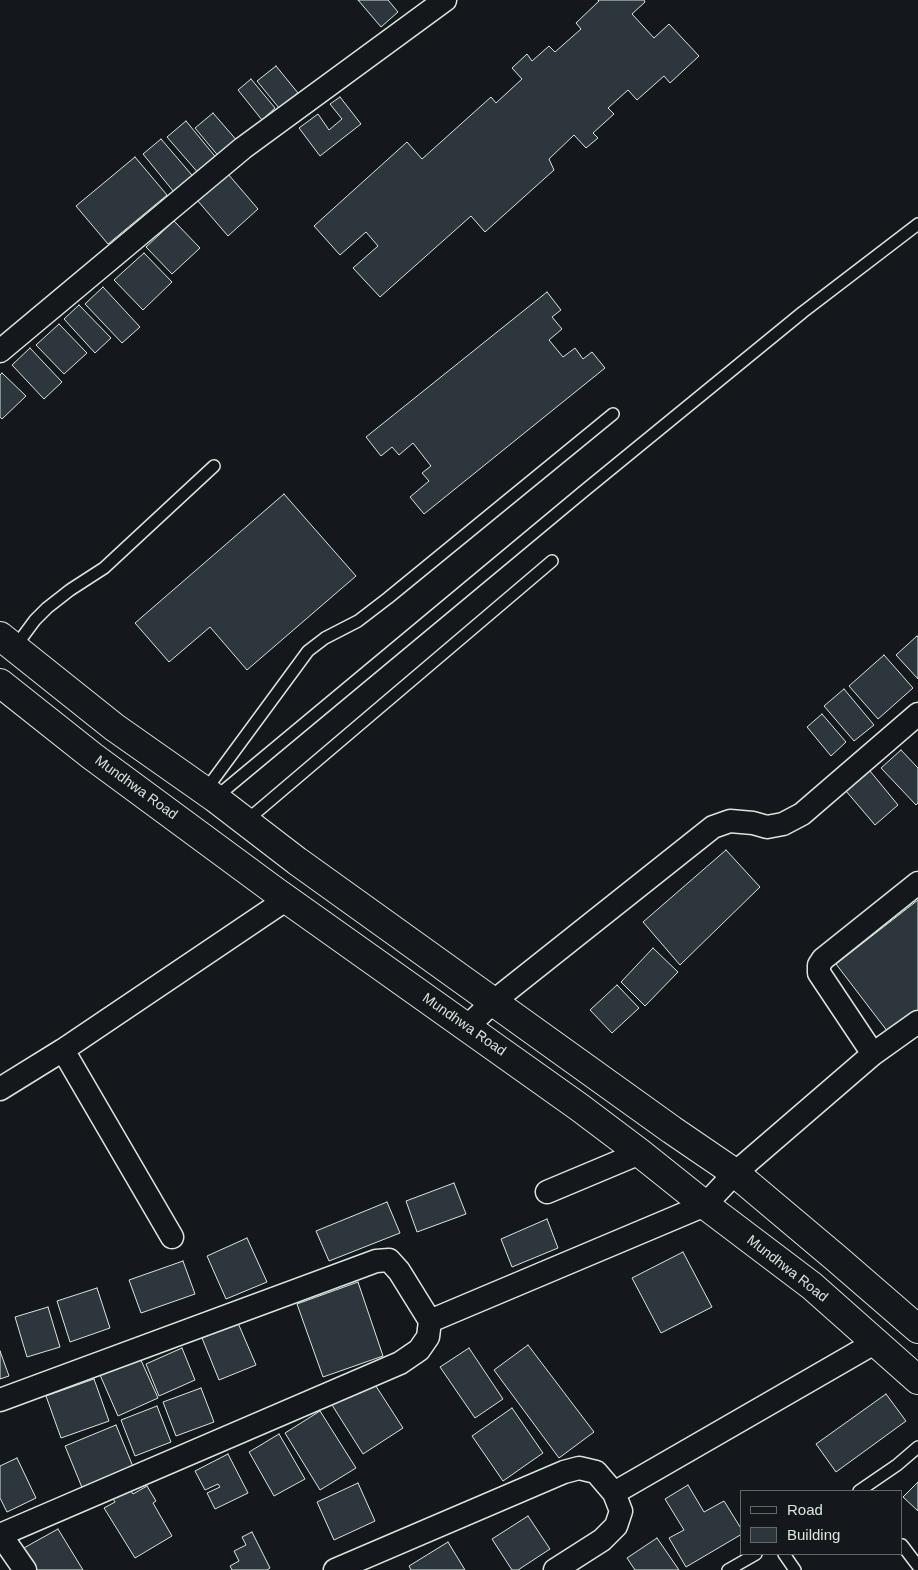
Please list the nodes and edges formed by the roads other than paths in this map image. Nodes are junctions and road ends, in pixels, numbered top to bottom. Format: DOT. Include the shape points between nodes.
graph roads {
  1 [pos="445,0"];
  2 [pos="918,224"];
  3 [pos="0,351"];
  4 [pos="613,414"];
  5 [pos="214,466"];
  6 [pos="552,560"];
  7 [pos="7,641"];
  8 [pos="0,683"];
  9 [pos="918,714"];
  10 [pos="210,794"];
  11 [pos="246,822"];
  12 [pos="918,883"];
  13 [pos="287,900"];
  14 [pos="494,1001"];
  15 [pos="918,1022"];
  16 [pos="467,1027"];
  17 [pos="63,1050"];
  18 [pos="873,1054"];
  19 [pos="604,1081"];
  20 [pos="0,1089"];
  21 [pos="579,1107"];
  22 [pos="640,1153"];
  23 [pos="735,1173"];
  24 [pos="547,1192"];
  25 [pos="705,1204"];
  26 [pos="172,1237"];
  27 [pos="430,1321"];
  28 [pos="918,1329"];
  29 [pos="876,1342"];
  30 [pos="918,1380"];
  31 [pos="0,1400"];
  32 [pos="918,1447"];
  33 [pos="860,1490"];
  34 [pos="614,1493"];
  35 [pos="0,1535"];
  36 [pos="903,1547"];
  37 [pos="754,1555"];
  38 [pos="785,1555"];
  39 [pos="918,1566"];
  40 [pos="25,1570"];
  41 [pos="335,1570"];
  42 [pos="555,1570"];
  43 [pos="728,1570"];
  44 [pos="795,1570"];
  1 -- 3 [label="street" via="243,148"];
  2 -- 10 [label="lane" via="803,312"];
  4 -- 10 [label="lane" via="388,598 358,621 308,651"];
  5 -- 7 [label="lane" via="104,568 70,590"];
  6 -- 11 [label="lane"];
  7 -- 10 [label="main road" via="114,727"];
  8 -- 13 [label="main road, Mundhwa Road" via="92,756"];
  9 -- 14 [label="street" via="802,814 783,824 767,826 730,821 713,828"];
  10 -- 11 [label="main road"];
  11 -- 14 [label="main road"];
  12 -- 18 [label="street" via="819,965 819,973"];
  13 -- 16 [label="main road, Mundhwa Road"];
  13 -- 17 [label="street"];
  14 -- 16 [label="street"];
  14 -- 19 [label="main road"];
  15 -- 18 [label="street"];
  16 -- 21 [label="main road, Mundhwa Road"];
  17 -- 20 [label="street"];
  17 -- 26 [label="street"];
  18 -- 23 [label="street"];
  19 -- 21 [label="main road"];
  19 -- 23 [label="main road"];
  21 -- 22 [label="main road, Mundhwa Road"];
  22 -- 24 [label="street"];
  22 -- 25 [label="main road, Mundhwa Road"];
  23 -- 25 [label="street"];
  23 -- 28 [label="main road"];
  25 -- 27 [label="street"];
  25 -- 29 [label="main road, Mundhwa Road" via="812,1286"];
  27 -- 31 [label="street" via="400,1271 389,1260 376,1261"];
  27 -- 35 [label="street" via="428,1337 418,1350 400,1363"];
  29 -- 30 [label="main road, Mundhwa Road"];
  29 -- 34 [label="street"];
  32 -- 33 [label="lane"];
  34 -- 41 [label="street" via="596,1472 580,1468 564,1472"];
  34 -- 42 [label="street" via="621,1511 616,1526 602,1540"];
  35 -- 40 [label="street"];
  36 -- 39 [label="lane"];
  37 -- 43 [label="lane"];
  38 -- 44 [label="lane"];
}
